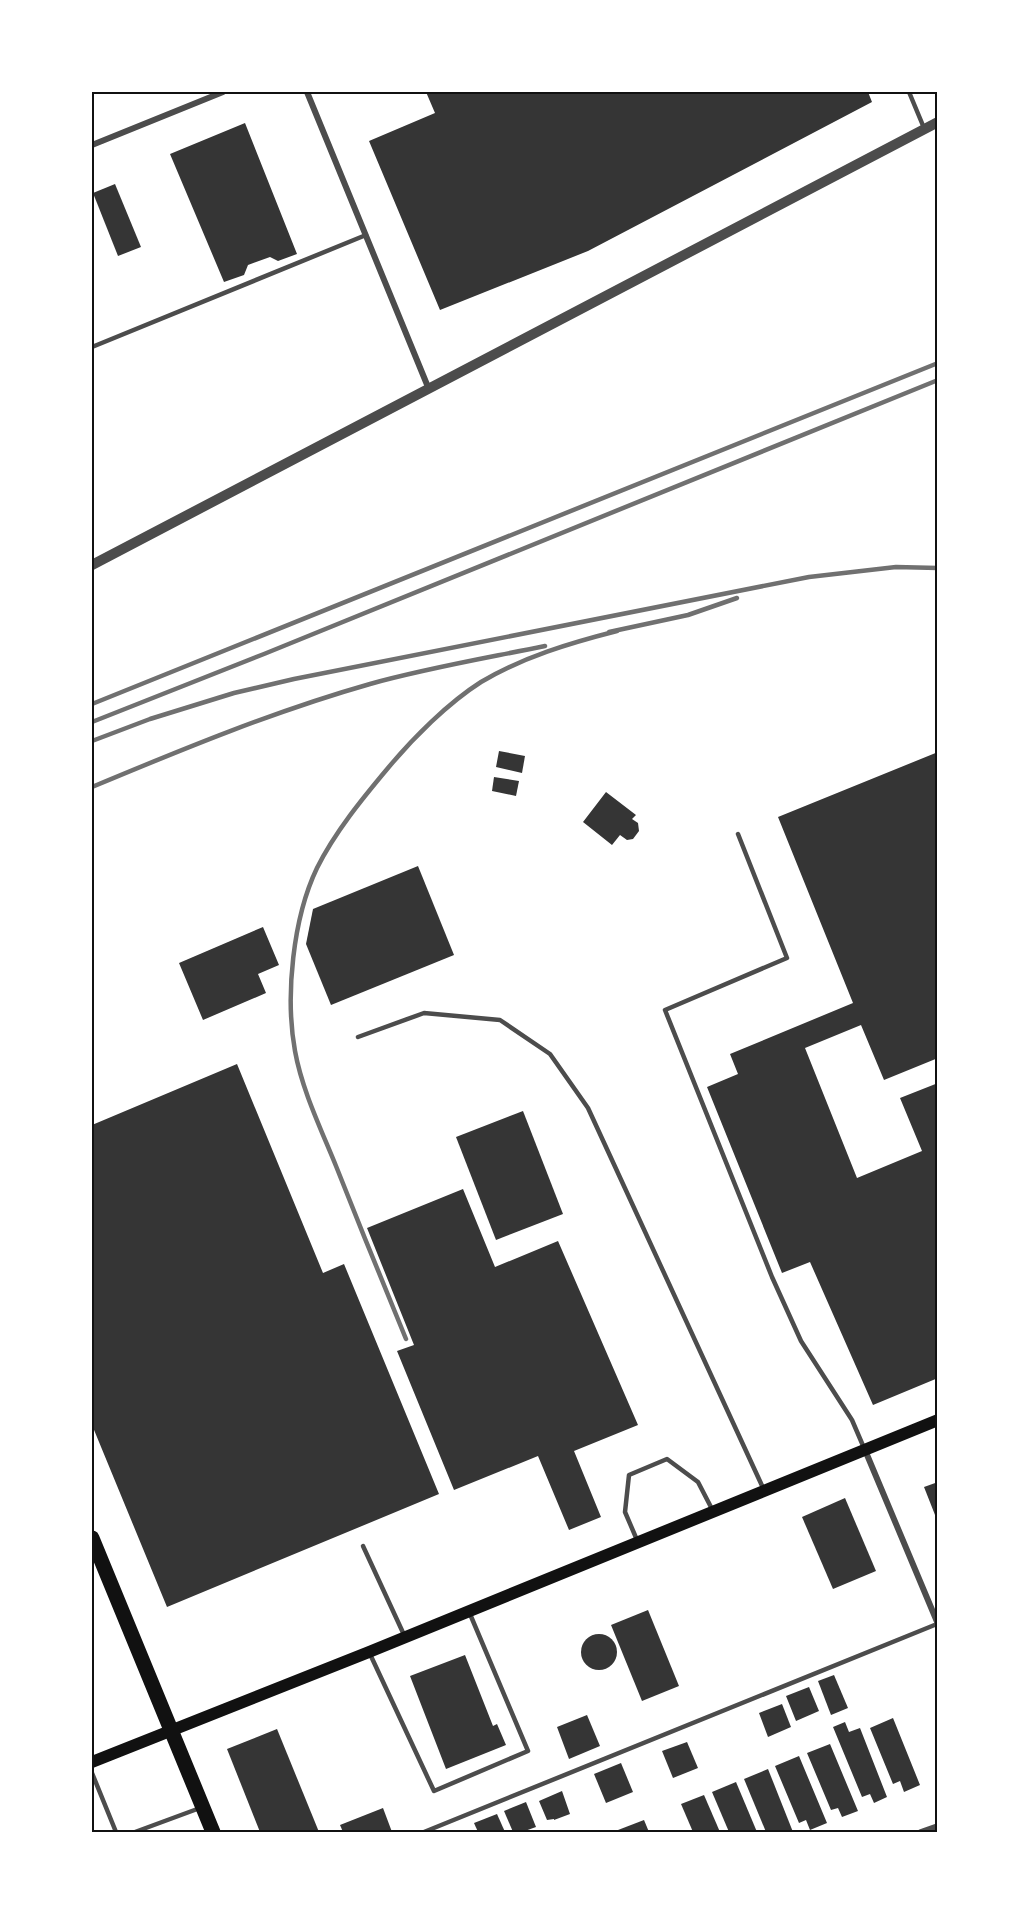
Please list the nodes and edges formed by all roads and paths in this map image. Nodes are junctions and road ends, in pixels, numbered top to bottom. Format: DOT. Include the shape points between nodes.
graph roads {
  1 [pos="223,92"];
  2 [pos="307,92"];
  3 [pos="909,92"];
  4 [pos="938,122"];
  5 [pos="924,129"];
  6 [pos="92,145"];
  7 [pos="366,236"];
  8 [pos="92,347"];
  9 [pos="428,387"];
  10 [pos="92,565"];
  11 [pos="738,834"];
  12 [pos="358,1036"];
  13 [pos="938,1420"];
  14 [pos="865,1450"];
  15 [pos="764,1491"];
  16 [pos="713,1512"];
  17 [pos="92,1538"];
  18 [pos="638,1543"];
  19 [pos="363,1546"];
  20 [pos="469,1611"];
  21 [pos="937,1624"];
  22 [pos="405,1637"];
  23 [pos="369,1652"];
  24 [pos="171,1731"];
  25 [pos="92,1762"];
  26 [pos="92,1773"];
  27 [pos="202,1807"];
  28 [pos="938,1826"];
  29 [pos="116,1833"];
  30 [pos="135,1833"];
  31 [pos="213,1833"];
  32 [pos="424,1833"];
  33 [pos="921,1833"];
  1 -- 6 [label="street"];
  2 -- 7 [label="street"];
  3 -- 5 [label="lane"];
  4 -- 5 [label="street"];
  5 -- 9 [label="street"];
  7 -- 8 [label="lane"];
  7 -- 9 [label="street"];
  9 -- 10 [label="street"];
  11 -- 14 [label="lane" via="787,958 665,1010 801,1341 852,1420"];
  12 -- 15 [label="lane" via="424,1013 500,1020 550,1054 588,1108"];
  13 -- 14 [label="main road"];
  14 -- 15 [label="main road"];
  14 -- 21 [label="street"];
  15 -- 16 [label="main road"];
  16 -- 18 [label="main road"];
  16 -- 18 [label="lane" via="698,1482 667,1459 628,1475 625,1512"];
  17 -- 24 [label="main road"];
  18 -- 20 [label="main road"];
  19 -- 22 [label="lane"];
  20 -- 22 [label="main road"];
  20 -- 23 [label="lane" via="528,1751 434,1791"];
  21 -- 32 [label="lane"];
  22 -- 23 [label="main road"];
  23 -- 24 [label="main road"];
  24 -- 25 [label="main road"];
  24 -- 27 [label="main road"];
  26 -- 29 [label="lane"];
  27 -- 30 [label="lane"];
  27 -- 31 [label="main road"];
  28 -- 33 [label="street"];
}
